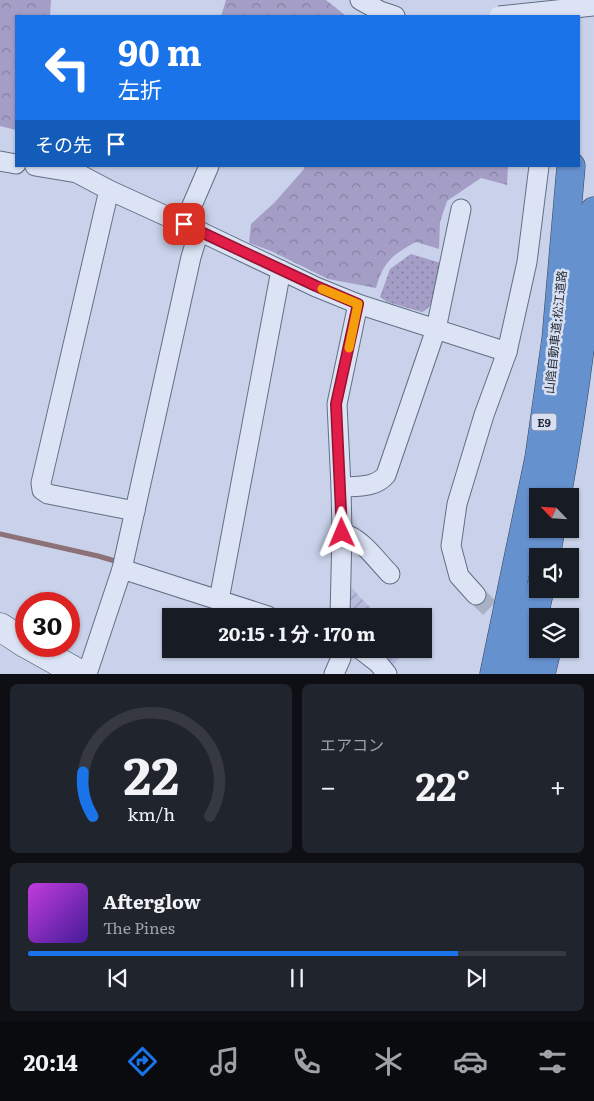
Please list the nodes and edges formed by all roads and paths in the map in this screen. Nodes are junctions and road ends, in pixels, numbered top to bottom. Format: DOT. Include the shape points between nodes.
graph roads {
  1 [pos="360,0"];
  2 [pos="534,0"];
  3 [pos="557,0"];
  4 [pos="573,0"];
  5 [pos="594,6"];
  6 [pos="387,9"];
  7 [pos="508,15"];
  8 [pos="536,15"];
  9 [pos="558,15"];
  10 [pos="574,15"];
  11 [pos="0,161"];
  12 [pos="15,164"];
  13 [pos="46,167"];
  14 [pos="209,167"];
  15 [pos="539,167"];
  16 [pos="570,168"];
  17 [pos="79,170"];
  18 [pos="109,190"];
  19 [pos="461,209"];
  20 [pos="594,211"];
  21 [pos="192,227"];
  22 [pos="281,270"];
  23 [pos="589,284"];
  24 [pos="358,304"];
  25 [pos="436,330"];
  26 [pos="507,352"];
  27 [pos="341,487"];
  28 [pos="558,488"];
  29 [pos="572,488"];
  30 [pos="135,511"];
  31 [pos="342,533"];
  32 [pos="122,569"];
  33 [pos="390,574"];
  34 [pos="476,595"];
  35 [pos="536,598"];
  36 [pos="219,600"];
  37 [pos="244,608"];
  38 [pos="340,608"];
  39 [pos="0,628"];
  40 [pos="15,637"];
  41 [pos="50,657"];
  42 [pos="341,658"];
  43 [pos="372,658"];
  44 [pos="545,658"];
  45 [pos="501,672"];
  46 [pos="80,674"];
  47 [pos="88,674"];
  48 [pos="334,674"];
  49 [pos="387,674"];
  50 [pos="541,674"];
  1 -- 6 [label="street"];
  2 -- 8 [label="street"];
  3 -- 9 [label="highway"];
  4 -- 10 [label="highway"];
  5 -- 7 [label="street, bridge"];
  11 -- 12 [label="street"];
  13 -- 17 [label="street"];
  14 -- 21 [label="street"];
  15 -- 26 [label="street" via="528,262"];
  16 -- 45 [label="highway, 山陰自動車道;松江道路 / E9" via="556,339 539,458"];
  17 -- 18 [label="street"];
  18 -- 21 [label="street"];
  18 -- 30 [label="street" via="41,482 42,490 48,494"];
  19 -- 25 [label="street"];
  20 -- 23 [label="highway, 山陰自動車道;松江道路 / E9"];
  21 -- 22 [label="street"];
  21 -- 30 [label="street" via="191,257"];
  22 -- 24 [label="street"];
  22 -- 36 [label="street"];
  23 -- 28 [label="highway, 山陰自動車道;松江道路 / E9"];
  23 -- 29 [label="highway" via="582,416"];
  24 -- 25 [label="street"];
  24 -- 27 [label="street" via="336,404"];
  25 -- 26 [label="street"];
  25 -- 27 [label="street" via="386,475 374,485"];
  26 -- 34 [label="street" via="457,504 451,546 459,576"];
  27 -- 31 [label="street"];
  30 -- 32 [label="street"];
  31 -- 33 [label="street" via="356,540"];
  31 -- 38 [label="street"];
  32 -- 36 [label="street"];
  32 -- 47 [label="street"];
  35 -- 45 [label="highway, 山陰自動車道;松江道路 / E9"];
  36 -- 37 [label="street"];
  39 -- 40 [label="main road"];
  41 -- 46 [label="main road"];
  42 -- 48 [label="street"];
  43 -- 49 [label="street"];
  44 -- 50 [label="highway"];
}
